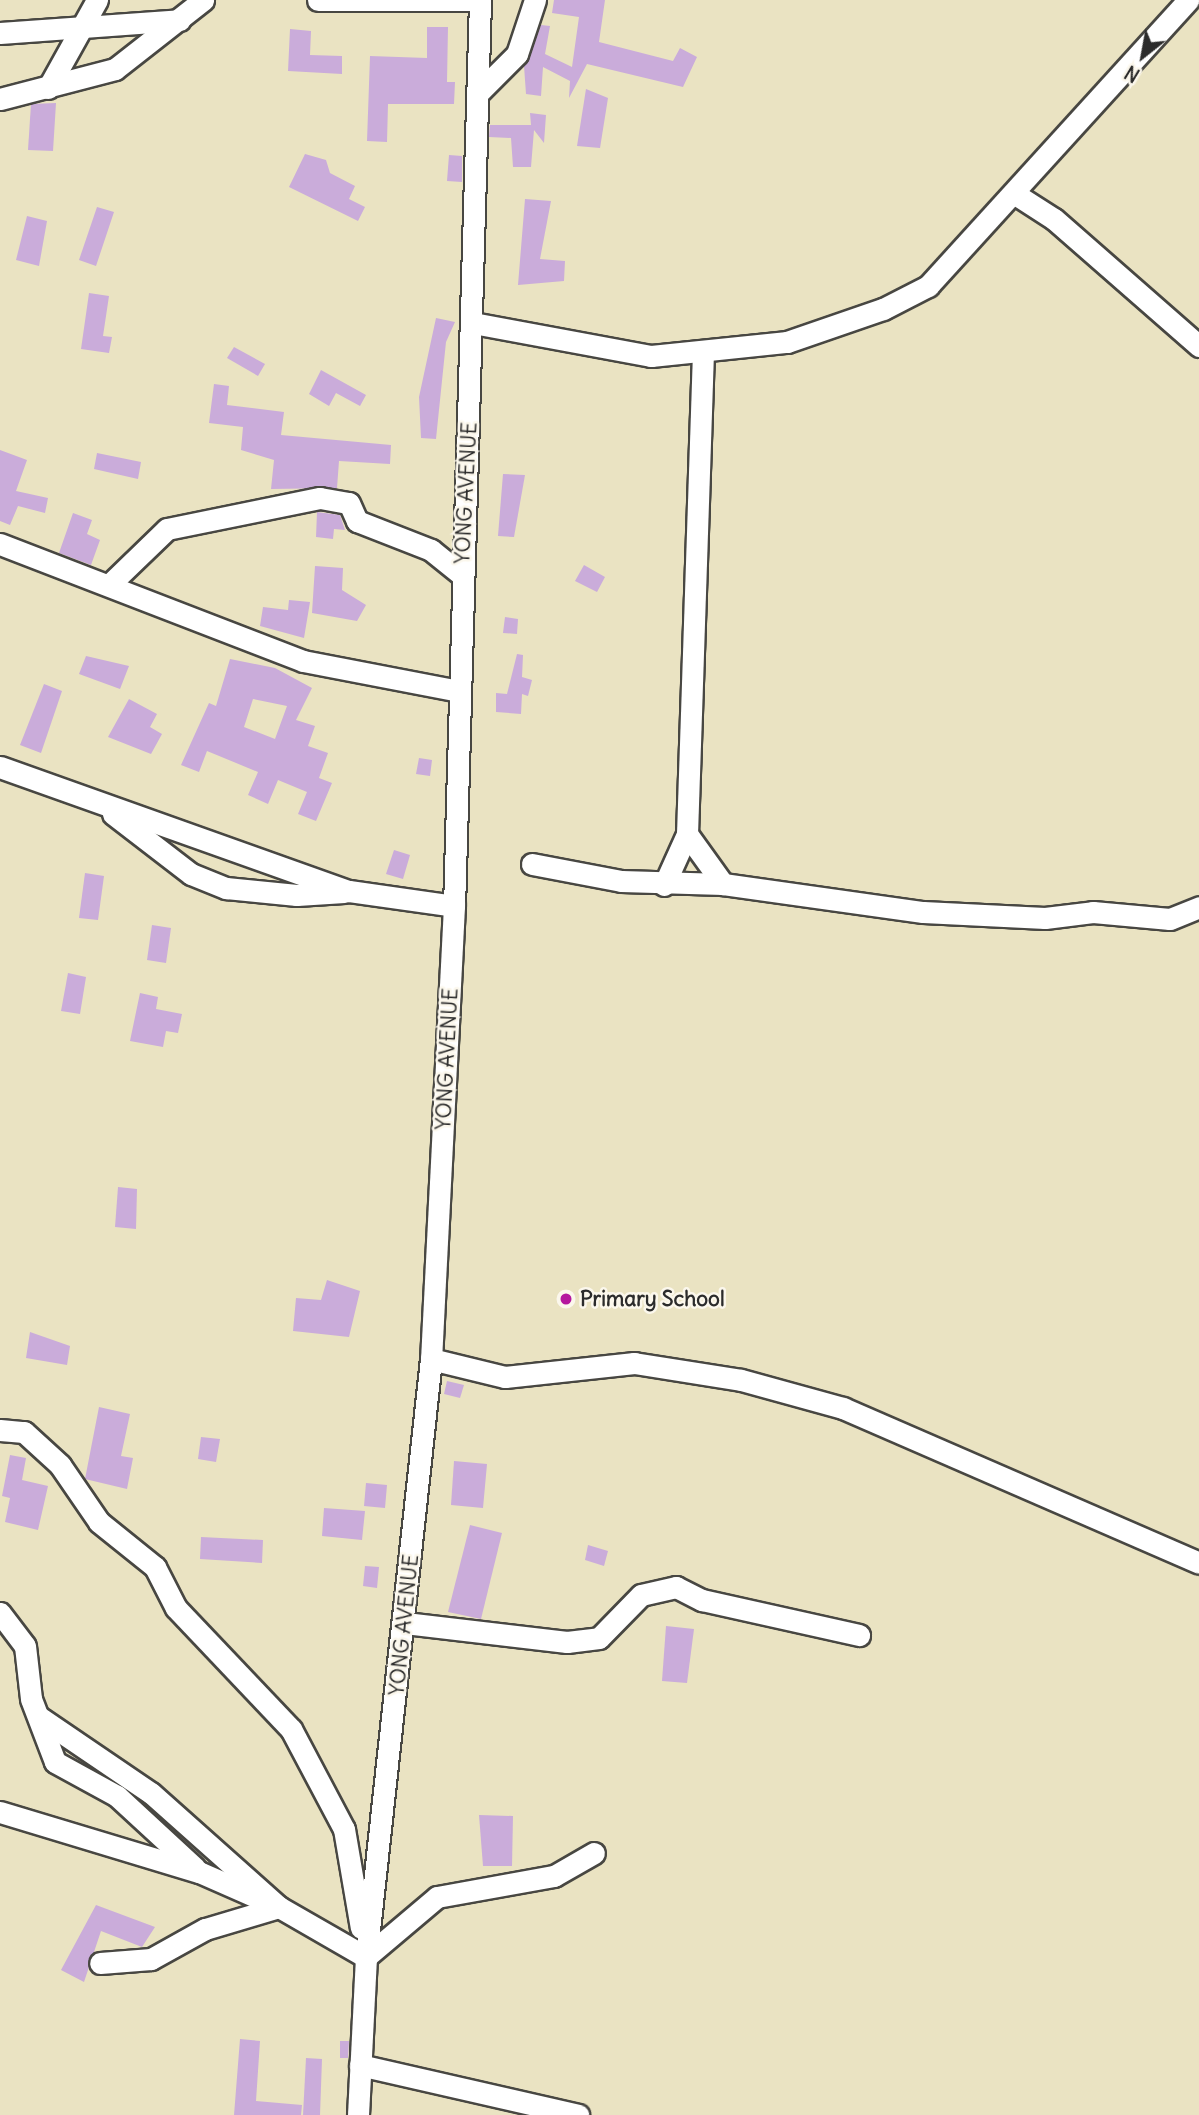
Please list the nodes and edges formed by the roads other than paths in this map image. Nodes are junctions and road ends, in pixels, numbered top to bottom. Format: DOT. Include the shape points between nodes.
graph roads {
  1 [pos="97,0"];
  2 [pos="201,0"];
  3 [pos="318,0"];
  4 [pos="480,0"];
  5 [pos="535,0"];
  6 [pos="1188,0"];
  7 [pos="184,10"];
  8 [pos="83,27"];
  9 [pos="0,33"];
  10 [pos="48,88"];
  11 [pos="478,93"];
  12 [pos="0,99"];
  13 [pos="1015,194"];
  14 [pos="473,323"];
  15 [pos="1199,346"];
  16 [pos="703,354"];
  17 [pos="0,544"];
  18 [pos="462,575"];
  19 [pos="110,584"];
  20 [pos="459,691"];
  21 [pos="0,767"];
  22 [pos="86,797"];
  23 [pos="687,834"];
  24 [pos="532,864"];
  25 [pos="664,884"];
  26 [pos="723,884"];
  27 [pos="349,891"];
  28 [pos="454,906"];
  29 [pos="1199,907"];
  30 [pos="431,1359"];
  31 [pos="0,1430"];
  32 [pos="1199,1563"];
  33 [pos="0,1614"];
  34 [pos="405,1623"];
  35 [pos="859,1635"];
  36 [pos="39,1717"];
  37 [pos="0,1812"];
  38 [pos="594,1853"];
  39 [pos="199,1872"];
  40 [pos="279,1907"];
  41 [pos="366,1958"];
  42 [pos="100,1963"];
  43 [pos="360,2066"];
  44 [pos="358,2115"];
  45 [pos="578,2115"];
  1 -- 8 [label="street"];
  2 -- 7 [label="street"];
  3 -- 4 [label="street"];
  4 -- 11 [label="street, YONG AVENUE"];
  5 -- 11 [label="street" via="517,54"];
  6 -- 13 [label="street"];
  7 -- 8 [label="street"];
  7 -- 10 [label="street" via="115,69"];
  8 -- 9 [label="street"];
  8 -- 10 [label="street"];
  10 -- 12 [label="street"];
  11 -- 14 [label="street, YONG AVENUE"];
  13 -- 15 [label="street" via="1054,219"];
  13 -- 16 [label="street" via="928,286 906,299 787,342"];
  14 -- 16 [label="street" via="651,356"];
  14 -- 18 [label="street, YONG AVENUE"];
  16 -- 23 [label="street"];
  17 -- 19 [label="street"];
  18 -- 19 [label="street" via="431,550 357,521 348,503 320,498 167,528"];
  18 -- 20 [label="street, YONG AVENUE"];
  19 -- 20 [label="street" via="303,662"];
  20 -- 28 [label="street, YONG AVENUE"];
  21 -- 22 [label="street"];
  22 -- 27 [label="street"];
  22 -- 27 [label="street" via="191,874 226,888 297,895"];
  23 -- 25 [label="street"];
  23 -- 26 [label="street"];
  24 -- 25 [label="street"];
  25 -- 26 [label="street"];
  26 -- 29 [label="street" via="923,912 1045,918 1093,912 1170,919"];
  27 -- 28 [label="street"];
  28 -- 30 [label="street, YONG AVENUE"];
  30 -- 32 [label="street" via="505,1377 634,1363 753,1384 843,1408"];
  30 -- 34 [label="street, YONG AVENUE"];
  31 -- 41 [label="street" via="24,1432 60,1465 99,1522 156,1567 176,1608 290,1728 344,1829"];
  33 -- 36 [label="street" via="25,1646"];
  34 -- 35 [label="street" via="578,1641 614,1629 641,1595 676,1587 702,1600"];
  34 -- 41 [label="street, YONG AVENUE"];
  36 -- 39 [label="street" via="55,1762 117,1796"];
  36 -- 40 [label="street" via="151,1793"];
  37 -- 39 [label="street"];
  38 -- 41 [label="street" via="554,1876 437,1897"];
  39 -- 40 [label="street"];
  40 -- 41 [label="street"];
  40 -- 42 [label="street" via="205,1929 151,1959"];
  41 -- 43 [label="street, YONG AVENUE"];
  43 -- 44 [label="street, YONG AVENUE"];
  43 -- 45 [label="street"];
}
